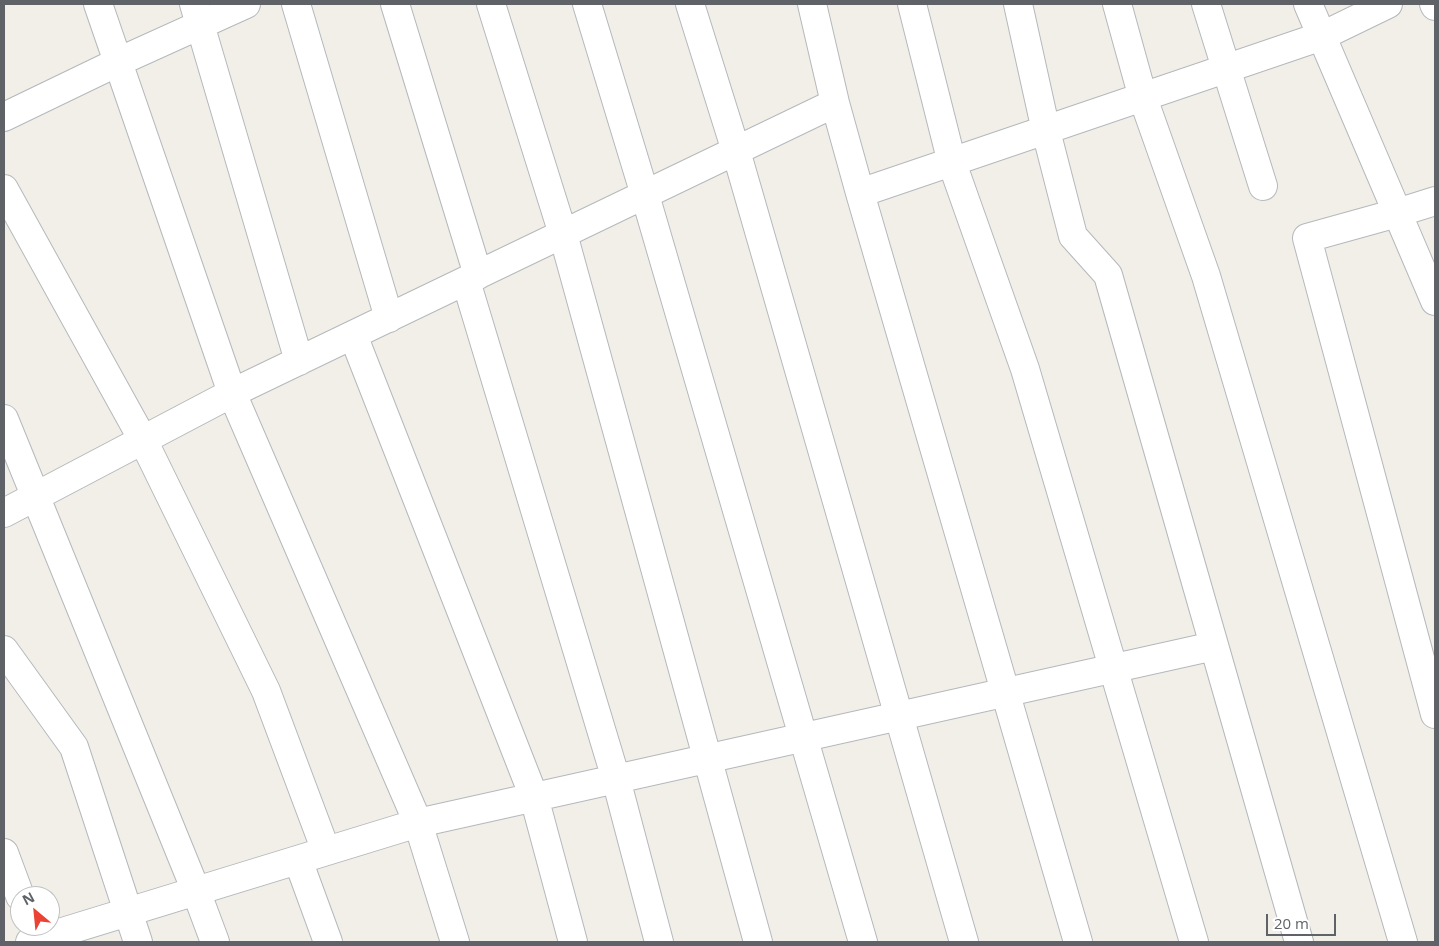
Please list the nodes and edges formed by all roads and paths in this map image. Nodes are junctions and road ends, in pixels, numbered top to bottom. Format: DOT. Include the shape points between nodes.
graph roads {
  1 [pos="98,4"];
  2 [pos="246,4"];
  3 [pos="296,4"];
  4 [pos="395,4"];
  5 [pos="491,4"];
  6 [pos="587,4"];
  7 [pos="690,4"];
  8 [pos="812,4"];
  9 [pos="912,4"];
  10 [pos="1018,4"];
  11 [pos="1117,4"];
  12 [pos="1206,4"];
  13 [pos="1308,4"];
  14 [pos="1388,4"];
  15 [pos="197,14"];
  16 [pos="1322,36"];
  17 [pos="118,62"];
  18 [pos="1226,69"];
  19 [pos="1142,98"];
  20 [pos="835,103"];
  21 [pos="4,117"];
  22 [pos="1046,131"];
  23 [pos="736,151"];
  24 [pos="952,163"];
  25 [pos="1263,186"];
  26 [pos="4,189"];
  27 [pos="860,193"];
  28 [pos="645,194"];
  29 [pos="1435,201"];
  30 [pos="1397,213"];
  31 [pos="562,234"];
  32 [pos="472,278"];
  33 [pos="1435,301"];
  34 [pos="389,318"];
  35 [pos="353,335"];
  36 [pos="300,361"];
  37 [pos="232,393"];
  38 [pos="4,419"];
  39 [pos="143,440"];
  40 [pos="36,497"];
  41 [pos="4,513"];
  42 [pos="1214,646"];
  43 [pos="4,650"];
  44 [pos="1113,669"];
  45 [pos="1005,693"];
  46 [pos="1435,714"];
  47 [pos="899,716"];
  48 [pos="803,738"];
  49 [pos="708,758"];
  50 [pos="616,779"];
  51 [pos="534,797"];
  52 [pos="418,823"];
  53 [pos="326,851"];
  54 [pos="4,852"];
  55 [pos="298,860"];
  56 [pos="16,886"];
  57 [pos="196,891"];
  58 [pos="129,913"];
  59 [pos="34,938"];
  60 [pos="138,942"];
  61 [pos="215,942"];
  62 [pos="328,942"];
  63 [pos="455,942"];
  64 [pos="573,942"];
  65 [pos="659,942"];
  66 [pos="758,942"];
  67 [pos="863,942"];
  68 [pos="964,942"];
  69 [pos="1078,942"];
  70 [pos="1194,942"];
  71 [pos="1298,942"];
  72 [pos="1403,942"];
  1 -- 17 [label="street"];
  2 -- 15 [label="street"];
  3 -- 34 [label="street"];
  4 -- 32 [label="street"];
  5 -- 31 [label="street"];
  6 -- 28 [label="street"];
  7 -- 23 [label="street"];
  8 -- 20 [label="street"];
  9 -- 24 [label="street"];
  10 -- 22 [label="street"];
  11 -- 19 [label="street"];
  12 -- 18 [label="street"];
  13 -- 16 [label="street"];
  14 -- 16 [label="street"];
  15 -- 17 [label="street"];
  15 -- 36 [label="street"];
  16 -- 18 [label="street"];
  16 -- 30 [label="street"];
  17 -- 21 [label="street"];
  17 -- 37 [label="street"];
  18 -- 19 [label="street"];
  18 -- 25 [label="street"];
  19 -- 22 [label="street"];
  19 -- 72 [label="street" via="1206,276"];
  20 -- 23 [label="street"];
  20 -- 27 [label="street"];
  22 -- 24 [label="street"];
  22 -- 42 [label="street" via="1072,236 1108,275"];
  23 -- 28 [label="street"];
  23 -- 47 [label="street"];
  24 -- 27 [label="street"];
  24 -- 44 [label="street" via="1024,369"];
  26 -- 39 [label="street"];
  27 -- 45 [label="street"];
  28 -- 31 [label="street"];
  28 -- 48 [label="street"];
  29 -- 30 [label="street"];
  30 -- 33 [label="street"];
  30 -- 46 [label="street" via="1307,238"];
  31 -- 32 [label="street"];
  31 -- 49 [label="street"];
  32 -- 34 [label="street"];
  32 -- 50 [label="street"];
  34 -- 35 [label="street"];
  35 -- 36 [label="street"];
  35 -- 51 [label="street"];
  36 -- 37 [label="street"];
  37 -- 39 [label="street"];
  37 -- 52 [label="street"];
  38 -- 40 [label="street"];
  39 -- 40 [label="street"];
  39 -- 53 [label="street" via="266,691"];
  40 -- 41 [label="street"];
  40 -- 57 [label="street"];
  42 -- 44 [label="street"];
  42 -- 71 [label="street"];
  43 -- 58 [label="street" via="74,747"];
  44 -- 45 [label="street"];
  44 -- 70 [label="street"];
  45 -- 47 [label="street"];
  45 -- 69 [label="street"];
  47 -- 48 [label="street"];
  47 -- 68 [label="street"];
  48 -- 49 [label="street"];
  48 -- 67 [label="street"];
  49 -- 50 [label="street"];
  49 -- 66 [label="street"];
  50 -- 51 [label="street"];
  50 -- 65 [label="street"];
  51 -- 52 [label="street"];
  51 -- 64 [label="street"];
  52 -- 53 [label="street"];
  52 -- 63 [label="street"];
  53 -- 55 [label="street"];
  54 -- 56 [label="street"];
  55 -- 57 [label="street"];
  55 -- 62 [label="street"];
  57 -- 58 [label="street"];
  57 -- 61 [label="street"];
  58 -- 59 [label="street"];
  58 -- 60 [label="street"];
}
